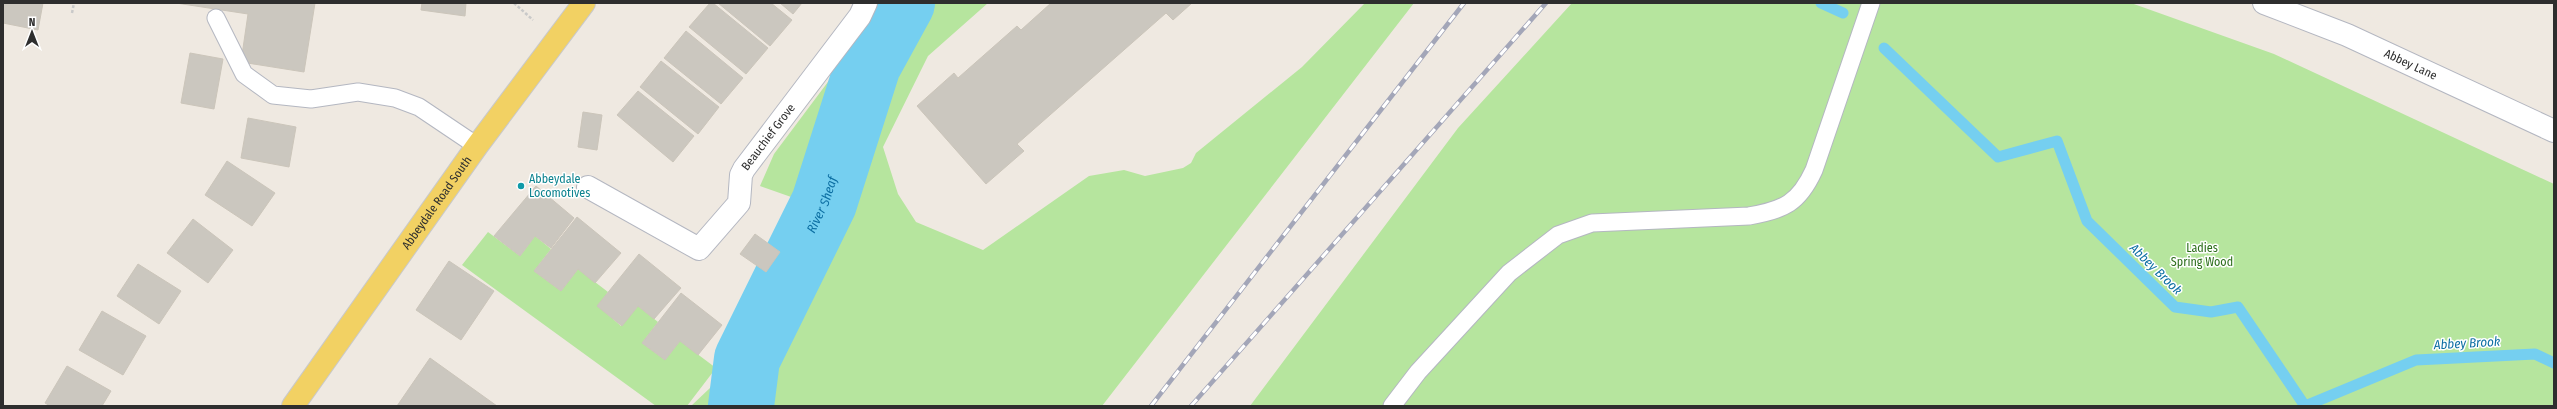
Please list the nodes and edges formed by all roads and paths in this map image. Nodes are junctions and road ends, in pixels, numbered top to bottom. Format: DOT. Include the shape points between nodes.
graph roads {
  1 [pos="74,3"];
  2 [pos="584,3"];
  3 [pos="866,3"];
  4 [pos="1871,3"];
  5 [pos="2264,3"];
  6 [pos="72,13"];
  7 [pos="216,18"];
  8 [pos="2554,131"];
  9 [pos="477,146"];
  10 [pos="588,187"];
  11 [pos="293,406"];
  12 [pos="1392,406"];
  1 -- 6 [label="path"];
  2 -- 9 [label="main road, Abbeydale Road South"];
  3 -- 10 [label="street, Beauchief Grove" via="860,16 744,169 741,175 739,203 699,249"];
  4 -- 12 [label="lane" via="1814,170 1806,187 1795,200 1770,212 1749,216 1592,222 1558,235 1509,273 1418,372"];
  5 -- 8 [label="street, Abbey Lane" via="2347,35"];
  7 -- 9 [label="lane" via="244,74 273,95 311,99 358,92 395,98 419,107"];
  9 -- 11 [label="main road, Abbeydale Road South"];
}
